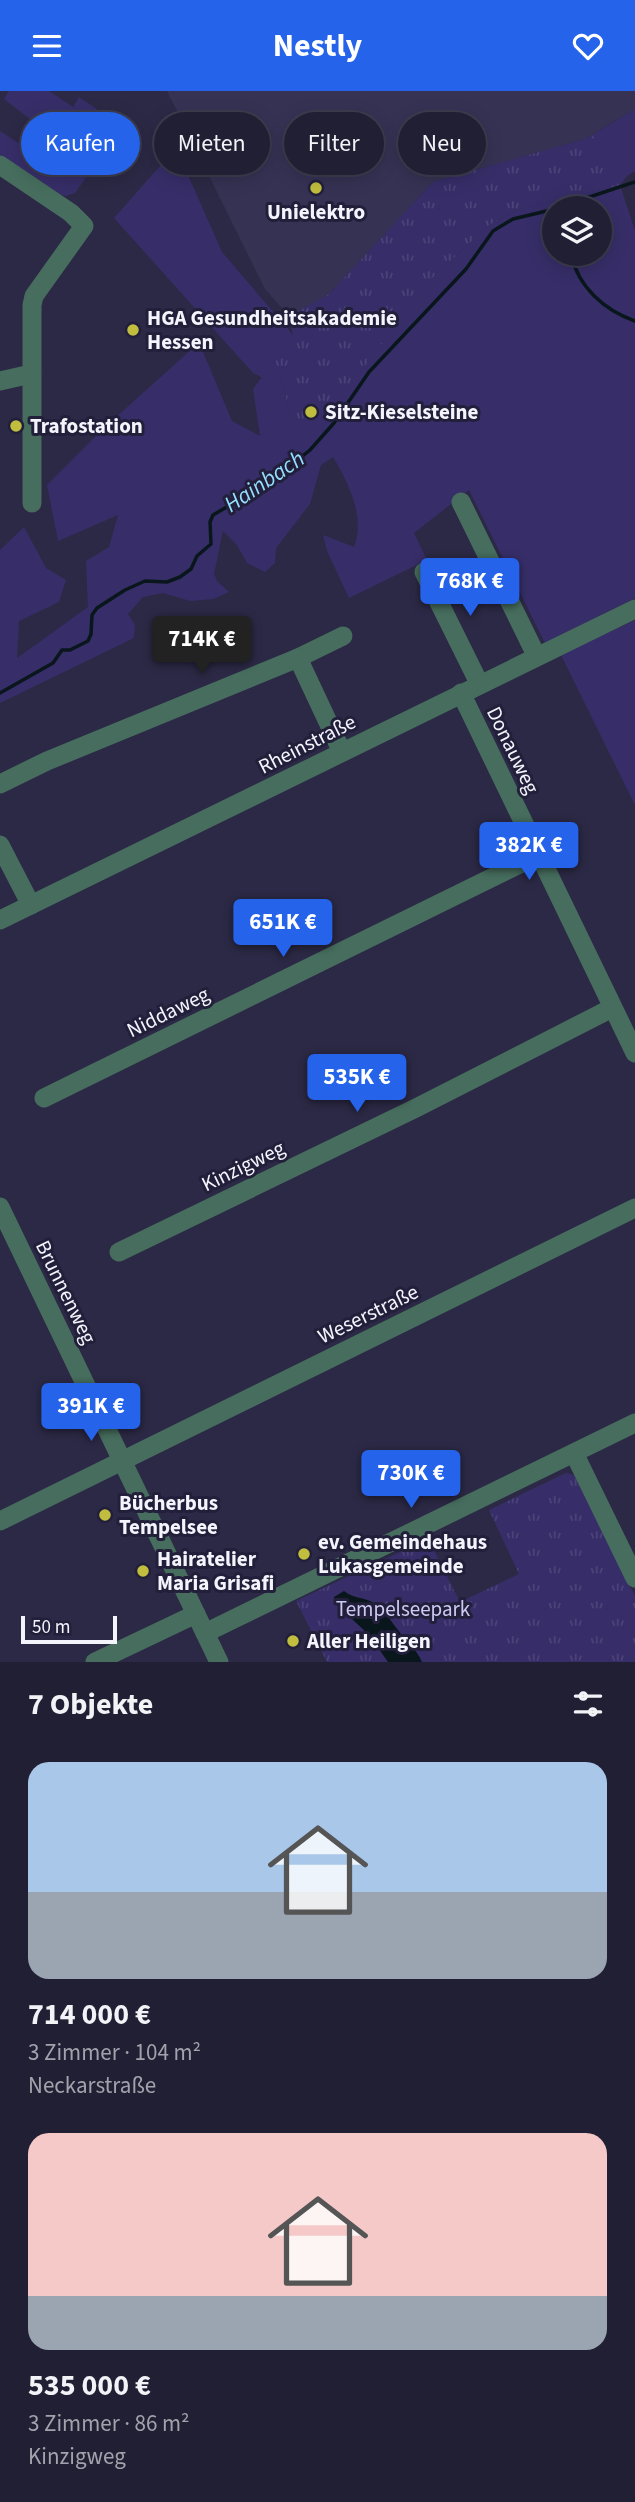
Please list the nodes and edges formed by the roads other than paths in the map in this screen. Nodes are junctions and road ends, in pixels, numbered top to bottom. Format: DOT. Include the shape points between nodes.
graph roads {
  1 [pos="0,165"];
  2 [pos="32,374"];
  3 [pos="0,381"];
  4 [pos="461,502"];
  5 [pos="32,503"];
  6 [pos="424,572"];
  7 [pos="635,608"];
  8 [pos="344,636"];
  9 [pos="536,655"];
  10 [pos="298,659"];
  11 [pos="479,683"];
  12 [pos="461,693"];
  13 [pos="342,751"];
  14 [pos="0,784"];
  15 [pos="0,845"];
  16 [pos="538,855"];
  17 [pos="31,905"];
  18 [pos="0,920"];
  19 [pos="612,1008"];
  20 [pos="635,1053"];
  21 [pos="44,1098"];
  22 [pos="635,1208"];
  23 [pos="2,1214"];
  24 [pos="119,1252"];
  25 [pos="635,1423"];
  26 [pos="574,1453"];
  27 [pos="122,1461"];
  28 [pos="0,1521"];
  29 [pos="635,1578"];
  30 [pos="196,1614"];
  31 [pos="205,1633"];
  32 [pos="95,1662"];
  33 [pos="219,1662"];
  1 -- 2 [label="street" via="84,226 34,296"];
  2 -- 3 [label="street"];
  2 -- 5 [label="street"];
  4 -- 9 [label="street"];
  6 -- 11 [label="street"];
  7 -- 9 [label="street, Rheinstraße"];
  8 -- 10 [label="street"];
  9 -- 11 [label="street, Rheinstraße"];
  10 -- 13 [label="street"];
  10 -- 14 [label="street"];
  11 -- 12 [label="street, Rheinstraße"];
  12 -- 13 [label="street, Rheinstraße"];
  12 -- 16 [label="street, Donauweg"];
  13 -- 17 [label="street, Rheinstraße"];
  15 -- 17 [label="street"];
  16 -- 19 [label="street, Donauweg"];
  16 -- 21 [label="street, Niddaweg"];
  17 -- 18 [label="street, Rheinstraße"];
  19 -- 20 [label="street, Donauweg"];
  19 -- 24 [label="street, Kinzigweg"];
  22 -- 27 [label="street, Weserstraße"];
  23 -- 27 [label="street, Brunnenweg"];
  25 -- 26 [label="street"];
  26 -- 29 [label="street"];
  26 -- 31 [label="street"];
  27 -- 28 [label="street, Weserstraße"];
  27 -- 30 [label="street, Brunnenweg"];
  30 -- 31 [label="street, Brunnenweg"];
  30 -- 32 [label="street"];
  31 -- 33 [label="street, Brunnenweg"];
}
